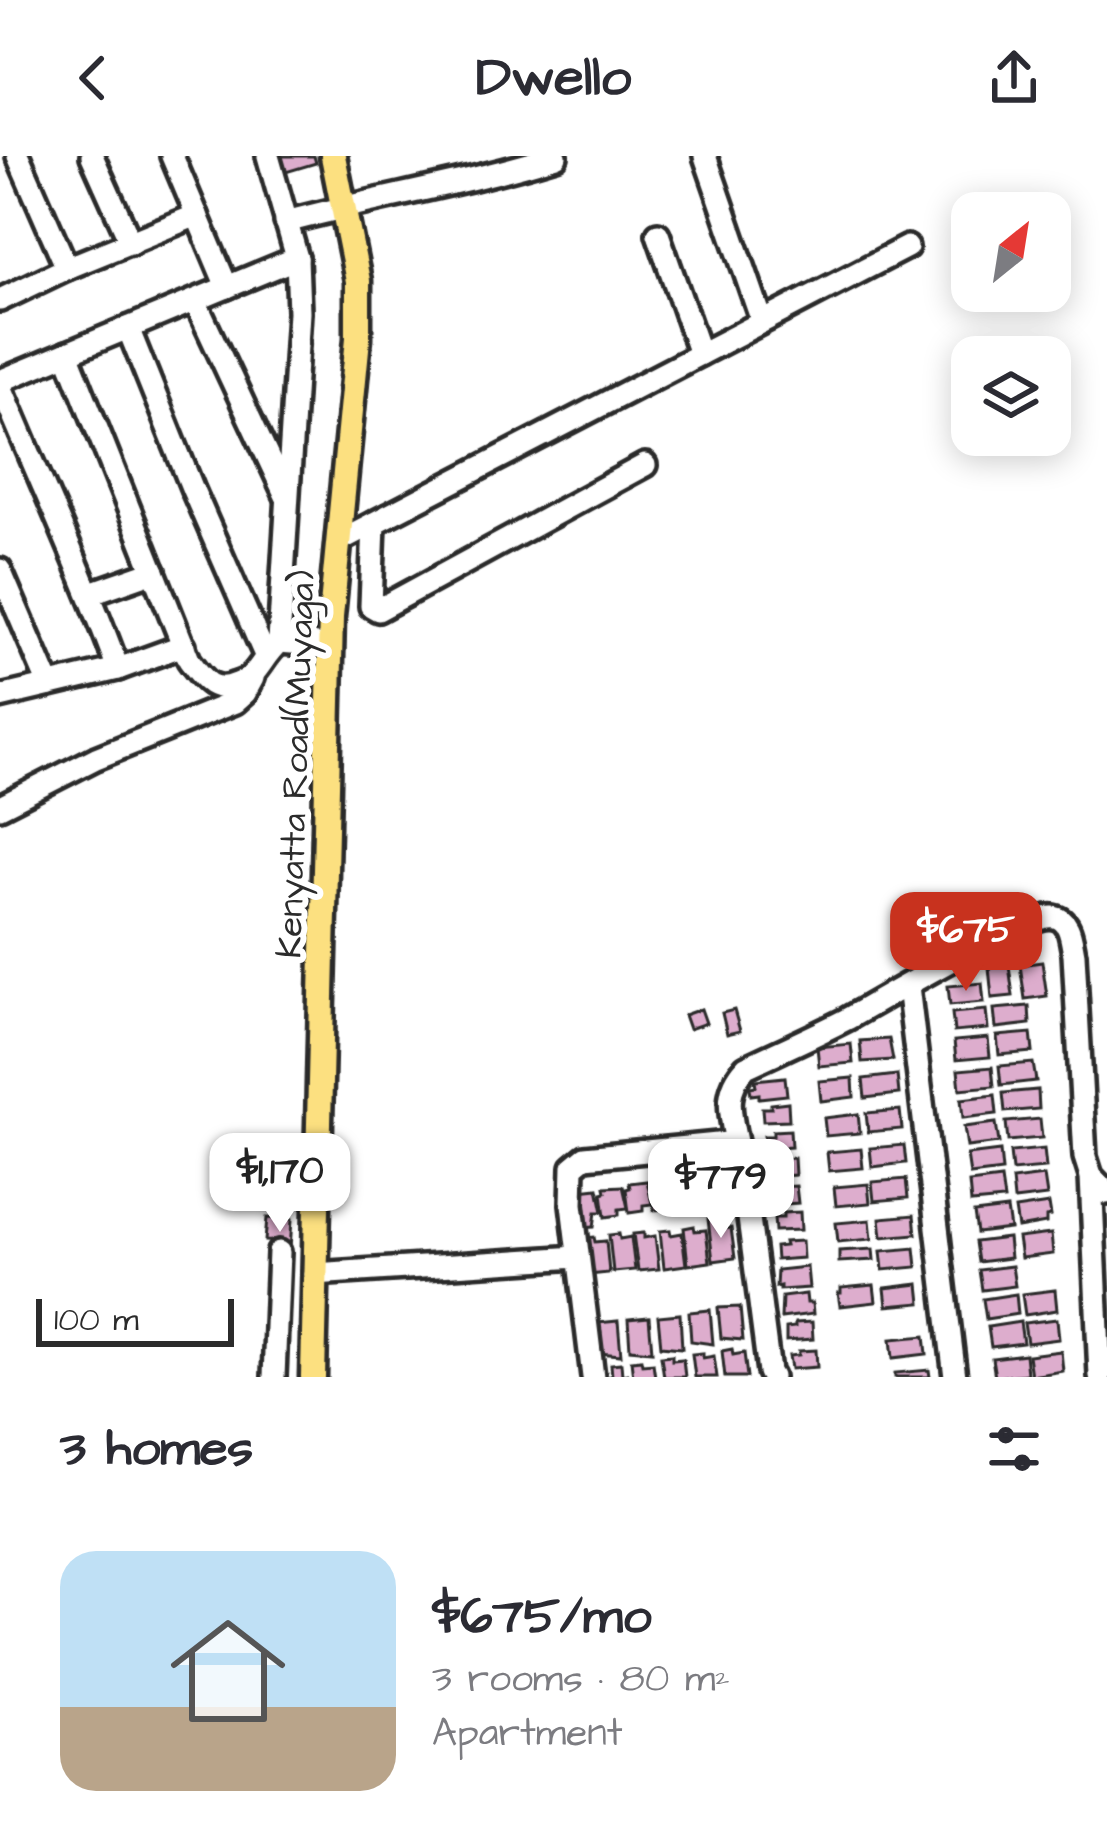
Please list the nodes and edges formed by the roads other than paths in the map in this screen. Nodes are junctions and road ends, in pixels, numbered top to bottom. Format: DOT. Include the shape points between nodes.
graph roads {
  1 [pos="19,156"];
  2 [pos="92,156"];
  3 [pos="172,156"];
  4 [pos="268,156"];
  5 [pos="334,156"];
  6 [pos="556,156"];
  7 [pos="705,156"];
  8 [pos="345,206"];
  9 [pos="197,215"];
  10 [pos="286,222"];
  11 [pos="658,234"];
  12 [pos="130,243"];
  13 [pos="907,247"];
  14 [pos="297,258"];
  15 [pos="67,268"];
  16 [pos="226,287"];
  17 [pos="0,300"];
  18 [pos="196,301"];
  19 [pos="762,321"];
  20 [pos="128,328"];
  21 [pos="67,353"];
  22 [pos="700,354"];
  23 [pos="0,382"];
  24 [pos="645,465"];
  25 [pos="289,500"];
  26 [pos="374,524"];
  27 [pos="339,541"];
  28 [pos="0,570"];
  29 [pos="154,571"];
  30 [pos="91,593"];
  31 [pos="184,645"];
  32 [pos="332,646"];
  33 [pos="267,656"];
  34 [pos="118,669"];
  35 [pos="49,685"];
  36 [pos="0,697"];
  37 [pos="0,807"];
  38 [pos="908,986"];
  39 [pos="737,1148"];
  40 [pos="1090,1176"];
  41 [pos="1107,1193"];
  42 [pos="279,1252"];
  43 [pos="578,1257"];
  44 [pos="314,1274"];
  45 [pos="1103,1376"];
  46 [pos="274,1377"];
  47 [pos="313,1377"];
  48 [pos="592,1377"];
  49 [pos="772,1377"];
  50 [pos="956,1377"];
  51 [pos="1088,1377"];
  1 -- 15 [label="street"];
  2 -- 12 [label="street"];
  3 -- 9 [label="street"];
  4 -- 10 [label="street"];
  5 -- 8 [label="main road, Kenyatta Road(Muyaga)"];
  6 -- 8 [label="street"];
  7 -- 19 [label="street"];
  8 -- 10 [label="street"];
  8 -- 27 [label="main road, Kenyatta Road(Muyaga)" via="358,338"];
  9 -- 12 [label="street"];
  9 -- 16 [label="street"];
  10 -- 14 [label="street"];
  11 -- 22 [label="street"];
  12 -- 15 [label="street"];
  13 -- 19 [label="street"];
  14 -- 16 [label="street"];
  14 -- 25 [label="street"];
  15 -- 17 [label="street"];
  16 -- 18 [label="street"];
  18 -- 20 [label="street"];
  18 -- 25 [label="street"];
  19 -- 22 [label="street"];
  20 -- 21 [label="street"];
  20 -- 33 [label="street"];
  21 -- 23 [label="street"];
  21 -- 29 [label="street"];
  22 -- 26 [label="street"];
  23 -- 30 [label="street"];
  24 -- 26 [label="street" via="378,610 371,606"];
  25 -- 33 [label="street"];
  26 -- 27 [label="street"];
  27 -- 32 [label="main road, Kenyatta Road(Muyaga)"];
  28 -- 35 [label="street"];
  29 -- 30 [label="street"];
  29 -- 31 [label="street"];
  30 -- 34 [label="street"];
  31 -- 33 [label="street" via="216,688 245,680"];
  31 -- 34 [label="street"];
  32 -- 33 [label="street"];
  32 -- 44 [label="main road, Kenyatta Road(Muyaga)"];
  33 -- 37 [label="street" via="235,702"];
  34 -- 35 [label="street"];
  35 -- 36 [label="street"];
  38 -- 39 [label="street" via="746,1067 730,1094"];
  38 -- 40 [label="street" via="1040,916 1063,920 1074,954"];
  38 -- 50 [label="street"];
  39 -- 43 [label="street" via="586,1157 573,1167"];
  39 -- 49 [label="street"];
  40 -- 41 [label="street"];
  40 -- 45 [label="street"];
  42 -- 46 [label="street"];
  43 -- 44 [label="street"];
  43 -- 48 [label="street"];
  44 -- 47 [label="main road, Kenyatta Road(Muyaga)"];
  45 -- 51 [label="street"];
}
